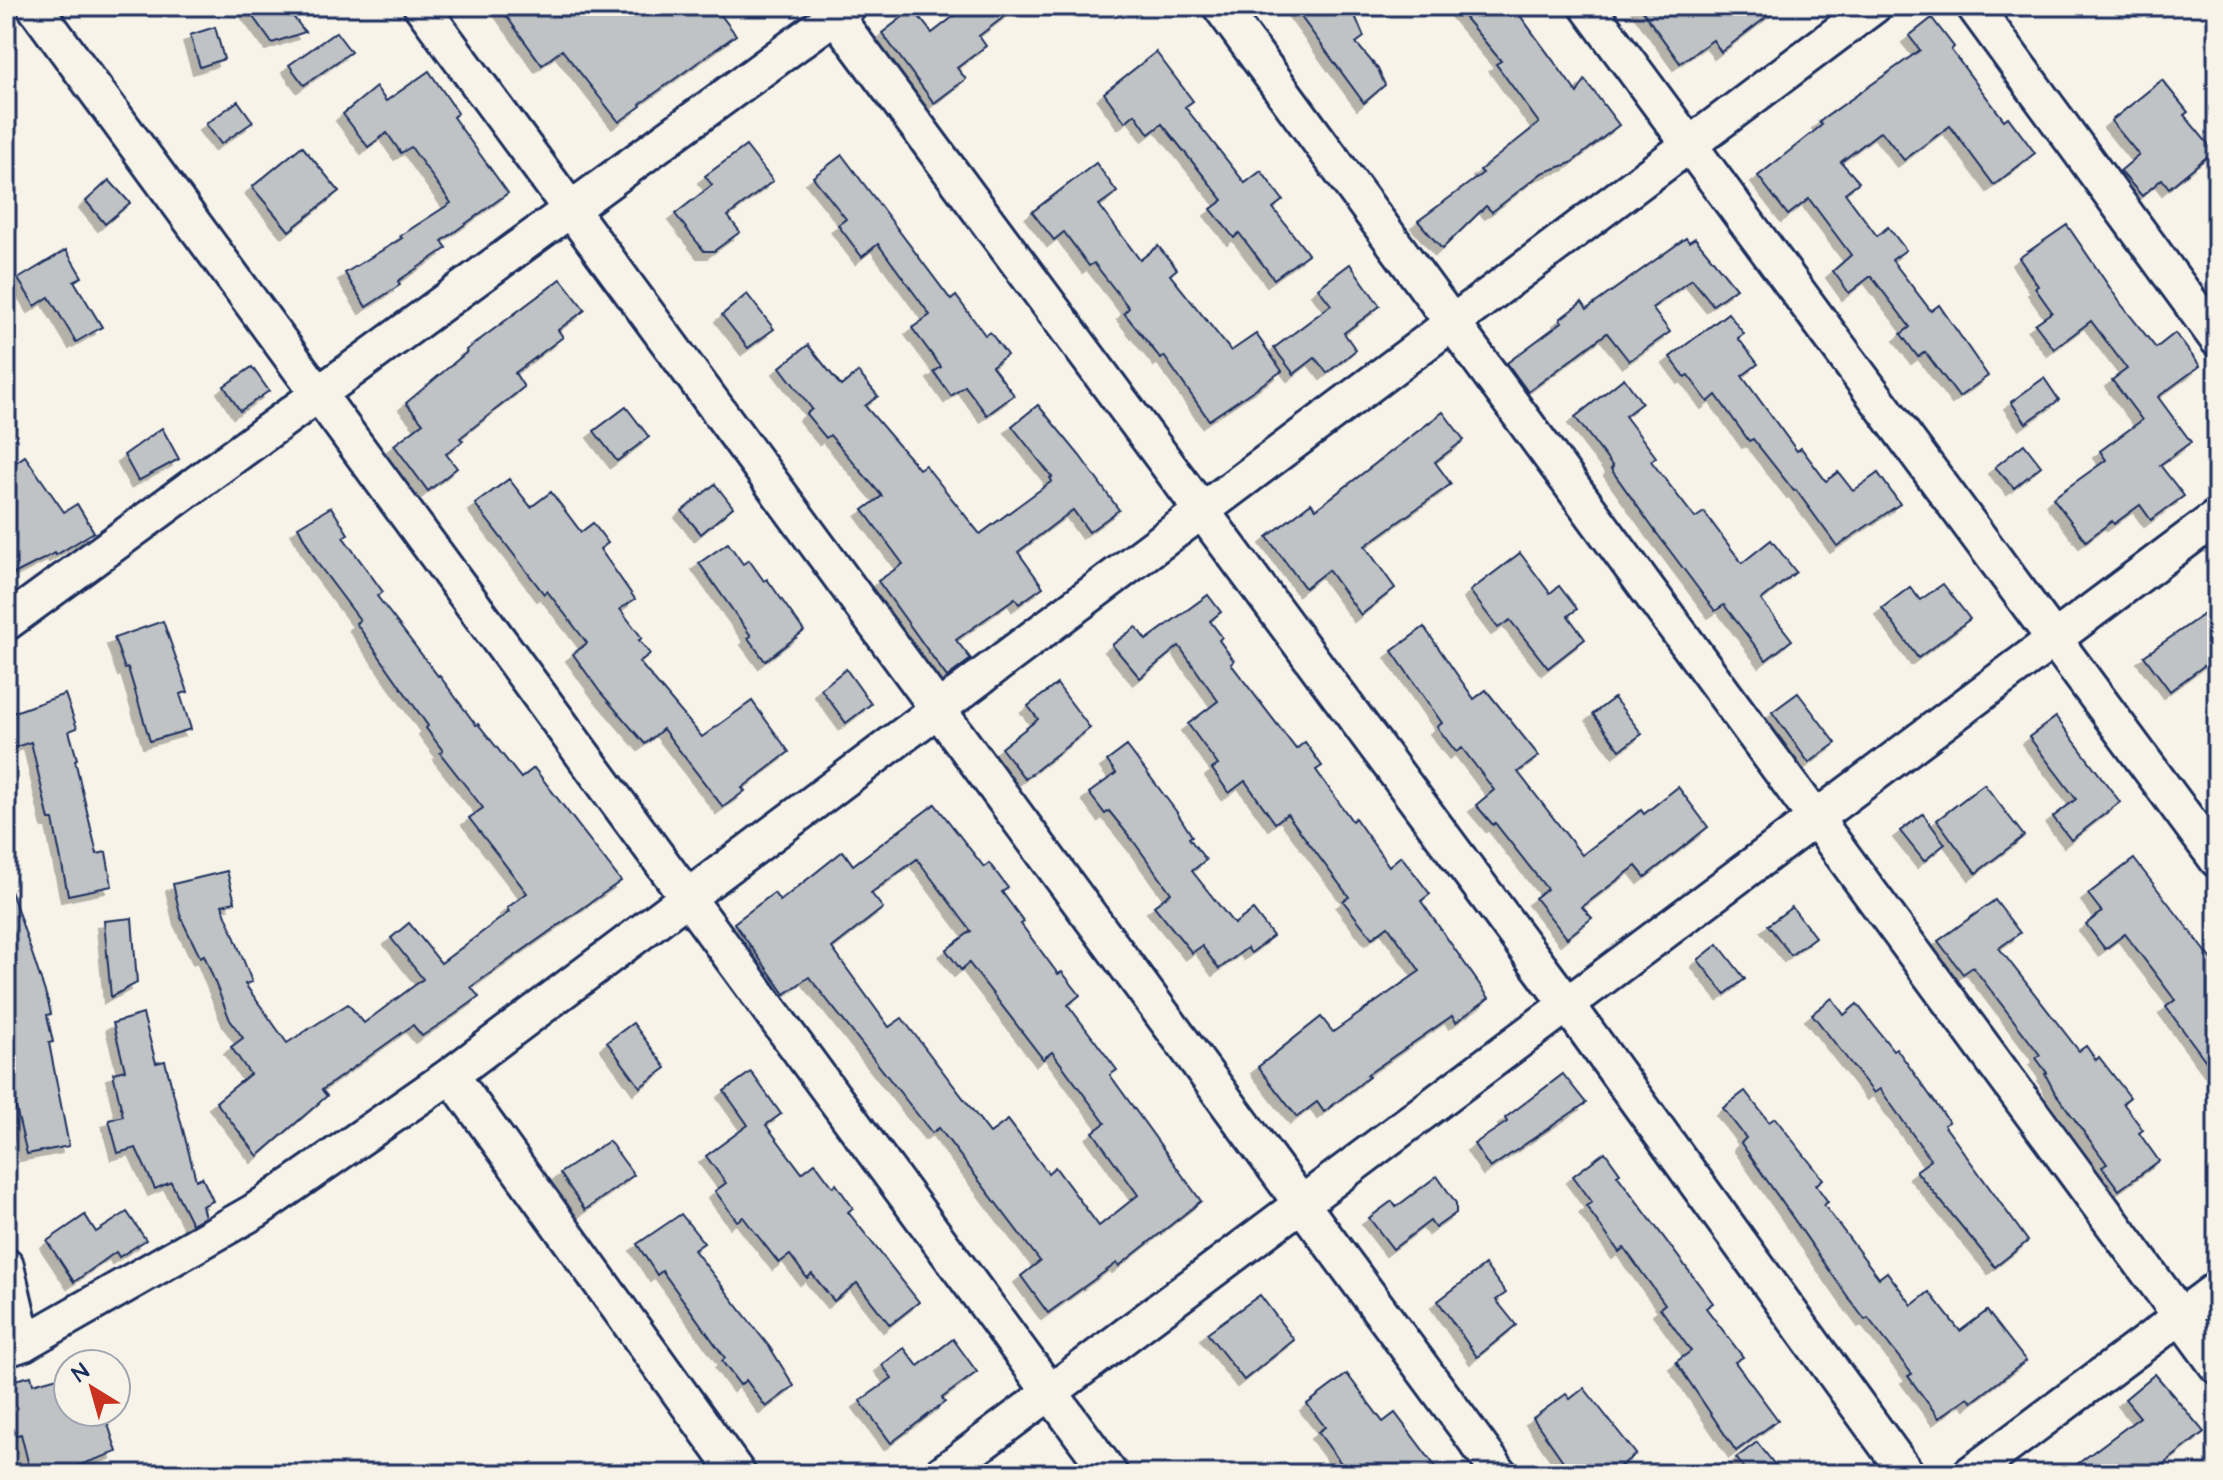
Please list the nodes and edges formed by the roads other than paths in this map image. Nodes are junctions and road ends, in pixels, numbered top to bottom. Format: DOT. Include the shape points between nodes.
graph roads {
  1 [pos="34,6"];
  2 [pos="421,6"];
  3 [pos="1220,6"];
  4 [pos="1587,6"];
  5 [pos="1874,6"];
  6 [pos="1974,6"];
  7 [pos="837,9"];
  8 [pos="1689,145"];
  9 [pos="571,210"];
  10 [pos="1452,323"];
  11 [pos="2217,339"];
  12 [pos="319,395"];
  13 [pos="1202,511"];
  14 [pos="2217,517"];
  15 [pos="6,623"];
  16 [pos="2054,639"];
  17 [pos="938,709"];
  18 [pos="1815,818"];
  19 [pos="2217,860"];
  20 [pos="687,897"];
  21 [pos="1567,1004"];
  22 [pos="451,1075"];
  23 [pos="1301,1203"];
  24 [pos="6,1266"];
  25 [pos="2217,1289"];
  26 [pos="2180,1316"];
  27 [pos="15,1346"];
  28 [pos="2217,1366"];
  29 [pos="1050,1392"];
  30 [pos="738,1474"];
  31 [pos="941,1474"];
  32 [pos="1110,1474"];
  33 [pos="1500,1474"];
  34 [pos="1907,1474"];
  35 [pos="1970,1474"];
  1 -- 12 [label="street"];
  2 -- 9 [label="street"];
  3 -- 10 [label="street"];
  4 -- 8 [label="street"];
  5 -- 8 [label="street"];
  6 -- 11 [label="street"];
  7 -- 9 [label="street"];
  7 -- 13 [label="street"];
  8 -- 10 [label="street"];
  8 -- 16 [label="street"];
  9 -- 12 [label="street"];
  9 -- 17 [label="street"];
  10 -- 13 [label="street"];
  10 -- 18 [label="street"];
  12 -- 15 [label="street"];
  12 -- 20 [label="street"];
  13 -- 17 [label="street"];
  13 -- 21 [label="street"];
  14 -- 16 [label="street"];
  16 -- 18 [label="street"];
  16 -- 19 [label="street"];
  17 -- 20 [label="street"];
  17 -- 23 [label="street"];
  18 -- 21 [label="street"];
  18 -- 26 [label="street"];
  20 -- 22 [label="street"];
  20 -- 29 [label="street"];
  21 -- 23 [label="street"];
  21 -- 34 [label="street"];
  22 -- 27 [label="street" via="255,1211"];
  22 -- 30 [label="street"];
  23 -- 29 [label="street"];
  23 -- 33 [label="street"];
  24 -- 27 [label="street"];
  25 -- 26 [label="street"];
  26 -- 28 [label="street"];
  26 -- 35 [label="street"];
  29 -- 31 [label="street"];
  29 -- 32 [label="street"];
}
